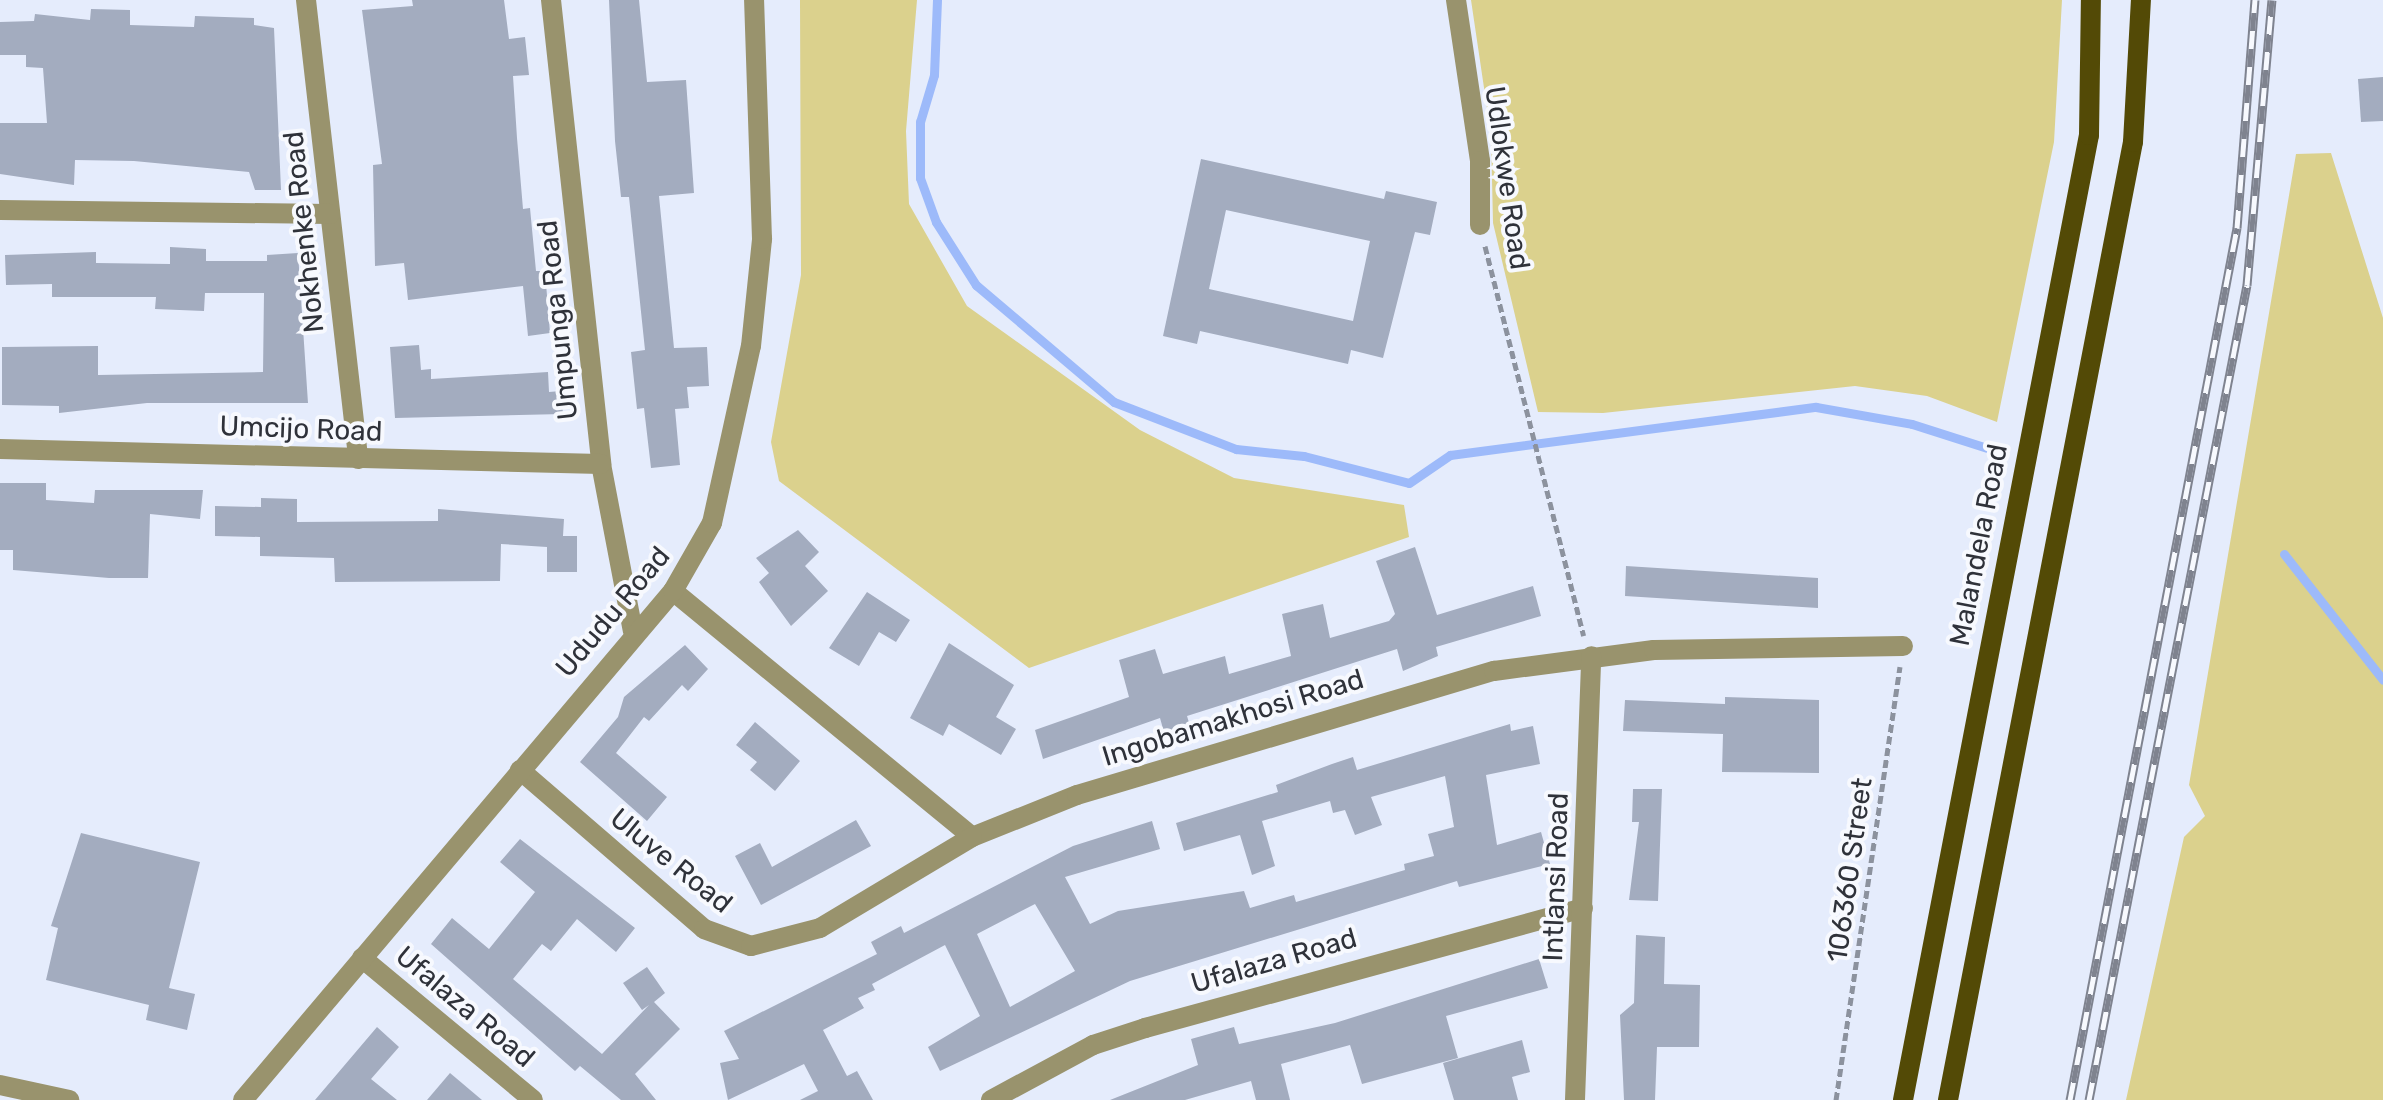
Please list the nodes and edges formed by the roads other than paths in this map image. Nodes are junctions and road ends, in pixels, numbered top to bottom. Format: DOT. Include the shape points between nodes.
graph roads {
  1 [pos="306,0"];
  2 [pos="551,0"];
  3 [pos="754,0"];
  4 [pos="1456,0"];
  5 [pos="2091,0"];
  6 [pos="2141,0"];
  7 [pos="0,210"];
  8 [pos="330,214"];
  9 [pos="1480,225"];
  10 [pos="0,449"];
  11 [pos="358,459"];
  12 [pos="601,464"];
  13 [pos="673,591"];
  14 [pos="633,631"];
  15 [pos="1903,646"];
  16 [pos="1591,656"];
  17 [pos="520,770"];
  18 [pos="972,837"];
  19 [pos="1583,908"];
  20 [pos="362,958"];
  21 [pos="0,1085"];
  22 [pos="69,1100"];
  23 [pos="243,1100"];
  24 [pos="533,1100"];
  25 [pos="991,1100"];
  26 [pos="1575,1100"];
  27 [pos="1903,1100"];
  28 [pos="1948,1100"];
  1 -- 8 [label="street, Nokhenke Road"];
  2 -- 12 [label="street, Umpunga Road"];
  3 -- 13 [label="street, Ududu Road" via="765,179 751,346 712,523"];
  4 -- 9 [label="street, Udlokwe Road" via="1480,161"];
  5 -- 27 [label="main road, Malandela Road" via="2089,135"];
  6 -- 28 [label="main road" via="2133,142"];
  7 -- 8 [label="street"];
  8 -- 11 [label="street, Nokhenke Road"];
  10 -- 11 [label="street, Umcijo Road"];
  11 -- 12 [label="street, Umcijo Road"];
  12 -- 14 [label="street, Umpunga Road"];
  13 -- 14 [label="street, Ududu Road"];
  13 -- 18 [label="street"];
  14 -- 17 [label="street, Ududu Road"];
  15 -- 16 [label="street, Ingobamakhosi Road"];
  16 -- 18 [label="street, Ingobamakhosi Road" via="1405,695 1077,795"];
  16 -- 19 [label="street, Intlansi Road"];
  17 -- 18 [label="street, Uluve Road" via="692,921 751,946 820,928"];
  17 -- 20 [label="street, Ududu Road"];
  19 -- 25 [label="street, Ufalaza Road" via="1145,1028 1093,1045"];
  19 -- 26 [label="street, Intlansi Road"];
  20 -- 23 [label="street, Ududu Road"];
  20 -- 24 [label="street, Ufalaza Road"];
  21 -- 22 [label="street"];
}
